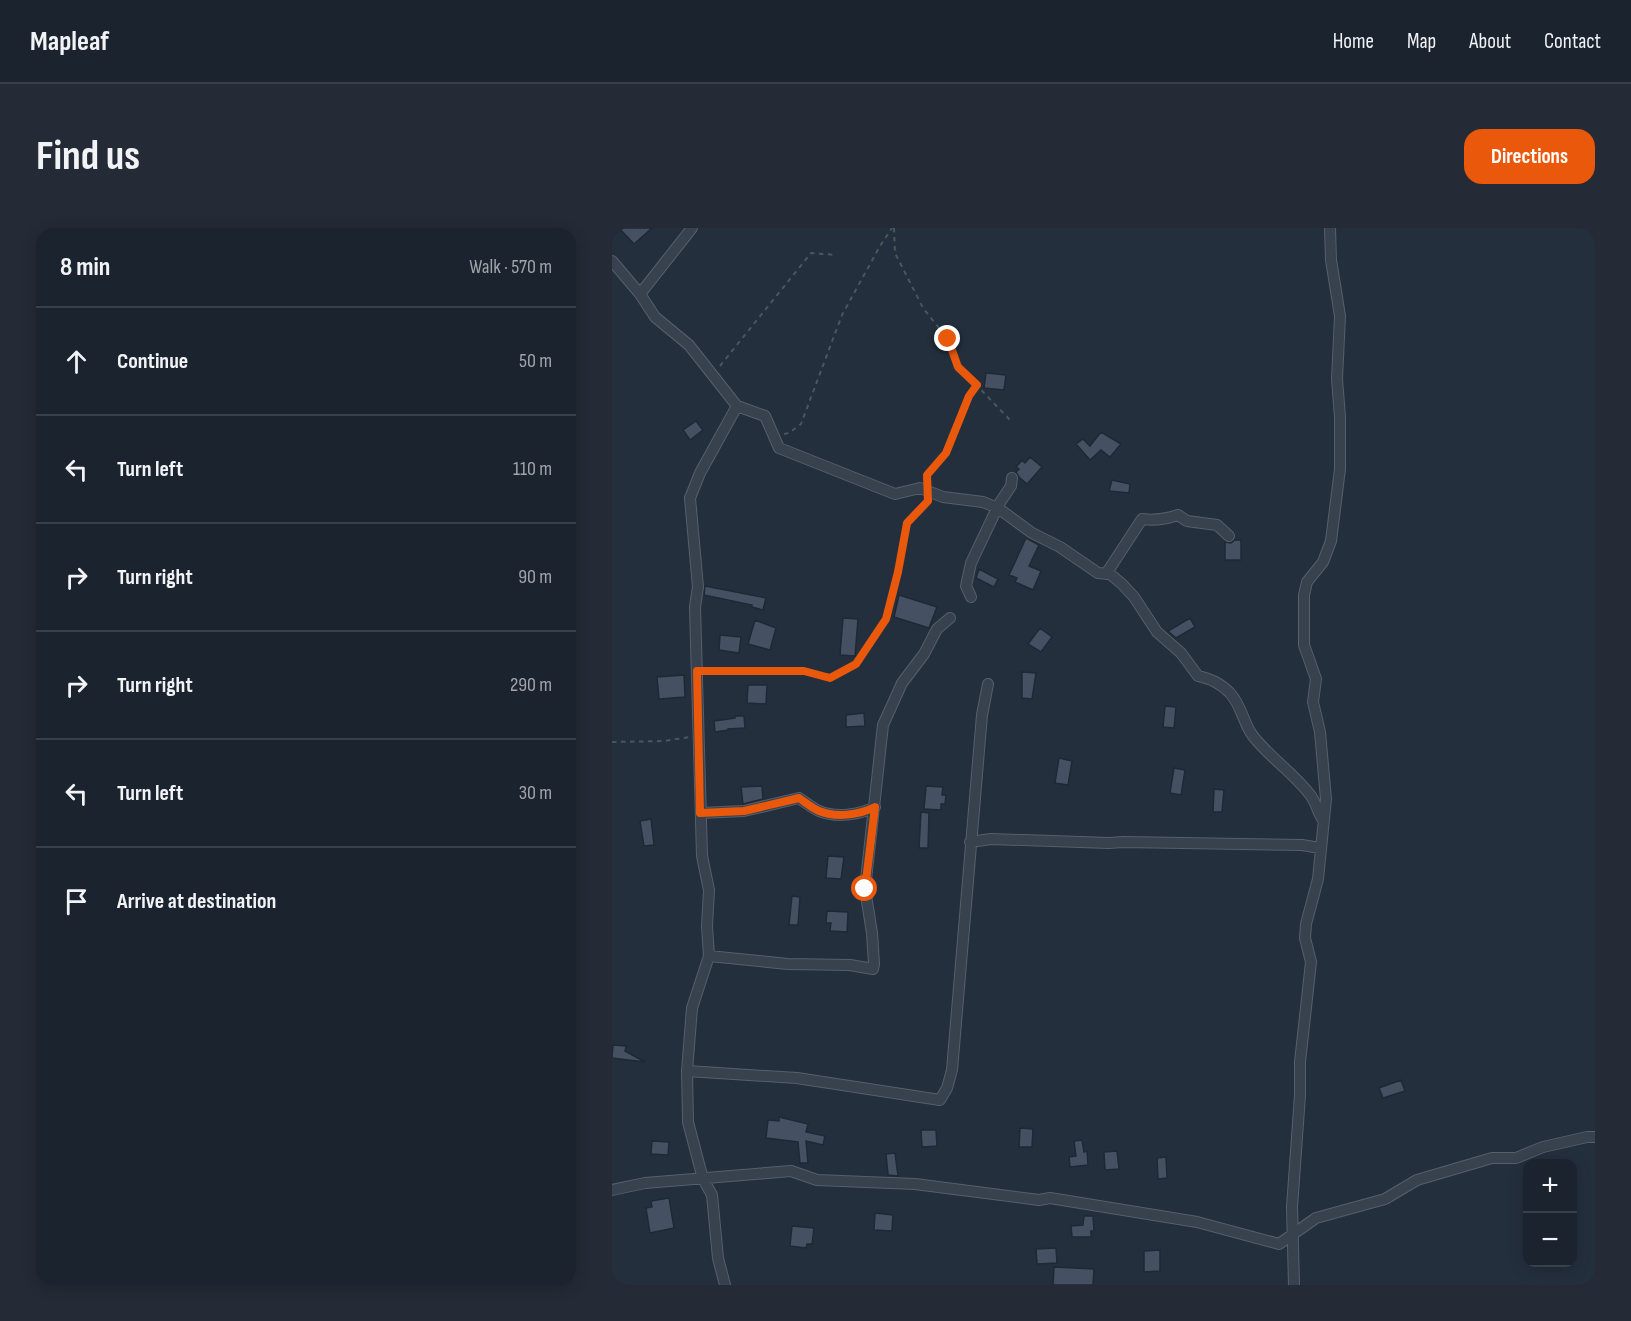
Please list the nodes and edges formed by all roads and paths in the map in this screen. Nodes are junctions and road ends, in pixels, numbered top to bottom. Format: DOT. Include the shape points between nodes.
graph roads {
  1 [pos="692,228"];
  2 [pos="893,228"];
  3 [pos="1330,228"];
  4 [pos="836,255"];
  5 [pos="612,261"];
  6 [pos="640,294"];
  7 [pos="713,375"];
  8 [pos="977,385"];
  9 [pos="737,406"];
  10 [pos="1011,421"];
  11 [pos="773,435"];
  12 [pos="1012,478"];
  13 [pos="926,490"];
  14 [pos="998,508"];
  15 [pos="1229,536"];
  16 [pos="1106,574"];
  17 [pos="971,597"];
  18 [pos="950,618"];
  19 [pos="697,671"];
  20 [pos="988,684"];
  21 [pos="699,736"];
  22 [pos="612,742"];
  23 [pos="875,807"];
  24 [pos="700,813"];
  25 [pos="1323,820"];
  26 [pos="970,842"];
  27 [pos="1320,848"];
  28 [pos="709,956"];
  29 [pos="687,1071"];
  30 [pos="1595,1137"];
  31 [pos="703,1179"];
  32 [pos="612,1190"];
  33 [pos="1292,1235"];
  34 [pos="725,1285"];
  35 [pos="1294,1285"];
  1 -- 6 [label="street"];
  2 -- 8 [label="path" via="895,253 923,308 948,339 958,367"];
  2 -- 11 [label="path" via="842,315 801,424 789,433"];
  3 -- 25 [label="street" via="1330,260 1340,316 1340,469 1331,541 1323,562 1305,587 1304,623 1304,645 1316,679 1313,702 1319,718 1326,784"];
  4 -- 7 [label="path" via="811,253"];
  5 -- 6 [label="street"];
  6 -- 7 [label="street" via="655,317 688,345"];
  7 -- 9 [label="street"];
  8 -- 10 [label="path"];
  8 -- 13 [label="path" via="946,453 927,475"];
  9 -- 11 [label="street" via="765,416"];
  9 -- 19 [label="street" via="690,498 698,587 694,607"];
  11 -- 13 [label="street" via="779,448 895,494"];
  12 -- 14 [label="street"];
  13 -- 14 [label="street"];
  13 -- 19 [label="path" via="928,501 907,523 886,619 856,664 830,678 804,671"];
  14 -- 16 [label="street" via="1032,533 1098,573"];
  14 -- 17 [label="street" via="971,563 966,586"];
  15 -- 16 [label="street" via="1217,525 1187,521 1178,515 1142,519"];
  16 -- 25 [label="street" via="1128,590 1156,632 1181,653 1198,676 1214,680 1231,693 1242,711 1244,724 1313,798"];
  18 -- 23 [label="street" via="937,629 902,683 884,725"];
  19 -- 21 [label="street"];
  20 -- 26 [label="street"];
  21 -- 22 [label="path"];
  21 -- 24 [label="street"];
  23 -- 24 [label="street" via="863,813 833,814 819,811 799,798 744,811"];
  23 -- 28 [label="street" via="865,889 873,969"];
  24 -- 28 [label="street" via="702,856 709,890"];
  25 -- 27 [label="street"];
  26 -- 27 [label="street" via="991,838"];
  26 -- 29 [label="street" via="952,1070 940,1100 797,1078"];
  27 -- 33 [label="street" via="1318,879 1306,924 1311,962 1300,1062"];
  28 -- 29 [label="street" via="692,1008"];
  29 -- 31 [label="street" via="688,1122"];
  30 -- 33 [label="street" via="1543,1147 1516,1158 1492,1158 1417,1180 1385,1199 1316,1218"];
  31 -- 32 [label="street"];
  31 -- 33 [label="street" via="791,1171 817,1180 915,1184 1039,1200 1050,1198 1197,1222 1279,1244"];
  31 -- 34 [label="street" via="712,1195 718,1258"];
  33 -- 35 [label="street"];
}
